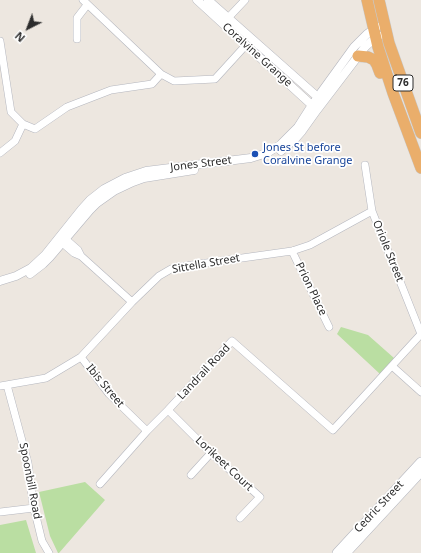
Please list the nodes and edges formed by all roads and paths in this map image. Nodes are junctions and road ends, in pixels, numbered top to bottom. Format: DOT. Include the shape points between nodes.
graph roads {
  1 [pos="197,0"];
  2 [pos="208,0"];
  3 [pos="245,0"];
  4 [pos="367,0"];
  5 [pos="379,0"];
  6 [pos="85,2"];
  7 [pos="228,18"];
  8 [pos="385,28"];
  9 [pos="374,34"];
  10 [pos="77,39"];
  11 [pos="0,41"];
  12 [pos="246,45"];
  13 [pos="358,56"];
  14 [pos="160,74"];
  15 [pos="393,93"];
  16 [pos="320,100"];
  17 [pos="315,108"];
  18 [pos="23,124"];
  19 [pos="421,133"];
  20 [pos="0,152"];
  21 [pos="365,165"];
  22 [pos="421,168"];
  23 [pos="372,211"];
  24 [pos="61,239"];
  25 [pos="292,251"];
  26 [pos="0,281"];
  27 [pos="0,287"];
  28 [pos="132,302"];
  29 [pos="329,327"];
  30 [pos="421,334"];
  31 [pos="81,357"];
  32 [pos="392,366"];
  33 [pos="4,386"];
  34 [pos="421,392"];
  35 [pos="168,410"];
  36 [pos="334,430"];
  37 [pos="147,431"];
  38 [pos="211,453"];
  39 [pos="421,462"];
  40 [pos="191,475"];
  41 [pos="417,477"];
  42 [pos="100,484"];
  43 [pos="34,508"];
  44 [pos="0,512"];
  45 [pos="240,518"];
  46 [pos="49,553"];
  47 [pos="337,553"];
  48 [pos="346,553"];
  1 -- 12 [label="street, Coralvine Grange"];
  2 -- 7 [label="street, Coralvine Grange"];
  3 -- 7 [label="street"];
  4 -- 9 [label="highway, 76"];
  5 -- 8 [label="highway, 76"];
  6 -- 10 [label="street" via="77,18"];
  6 -- 14 [label="street"];
  7 -- 16 [label="street, Coralvine Grange"];
  8 -- 9 [label="street, Jones Street"];
  8 -- 19 [label="highway, 76"];
  9 -- 13 [label="street, Jones Street"];
  9 -- 15 [label="highway, 76"];
  9 -- 16 [label="street, Jones Street" via="362,38 354,46"];
  11 -- 18 [label="street" via="11,112"];
  12 -- 14 [label="street" via="215,79 174,81"];
  12 -- 17 [label="street, Coralvine Grange"];
  13 -- 15 [label="highway" via="374,60 382,78"];
  13 -- 16 [label="street, Jones Street"];
  14 -- 18 [label="street" via="152,84 111,90 67,107 35,129"];
  15 -- 22 [label="highway, 76"];
  16 -- 17 [label="street, Jones Street"];
  17 -- 24 [label="street, Jones Street" via="296,139 264,160 153,176 133,182 97,203"];
  18 -- 20 [label="street" via="16,141"];
  21 -- 23 [label="street, Oriole Street"];
  23 -- 25 [label="street, Sittella Street" via="310,245"];
  23 -- 30 [label="street, Oriole Street"];
  24 -- 26 [label="street, Jones Street" via="31,268"];
  24 -- 27 [label="street, Jones Street" via="50,257 36,271"];
  24 -- 28 [label="street" via="78,250 81,256"];
  25 -- 28 [label="street, Sittella Street" via="171,269 159,276"];
  25 -- 29 [label="street, Prion Place"];
  28 -- 31 [label="street, Sittella Street"];
  30 -- 32 [label="street, Oriole Street"];
  31 -- 33 [label="street, Sittella Street" via="46,378"];
  31 -- 37 [label="street, Ibis Street" via="109,394"];
  32 -- 34 [label="street"];
  32 -- 36 [label="street, Oriole Street"];
  33 -- 43 [label="street, Spoonbill Road" via="28,463"];
  35 -- 36 [label="street, Landrail Road" via="232,341"];
  35 -- 37 [label="street, Landrail Road"];
  35 -- 38 [label="street, Lorikeet Court"];
  37 -- 42 [label="street, Landrail Road"];
  38 -- 40 [label="street"];
  38 -- 45 [label="street, Lorikeet Court" via="260,497"];
  39 -- 41 [label="main road, Cedric Street"];
  41 -- 47 [label="main road, Cedric Street"];
  41 -- 48 [label="main road, Cedric Street"];
  43 -- 44 [label="street"];
  43 -- 46 [label="street, Spoonbill Road" via="42,541"];
}
